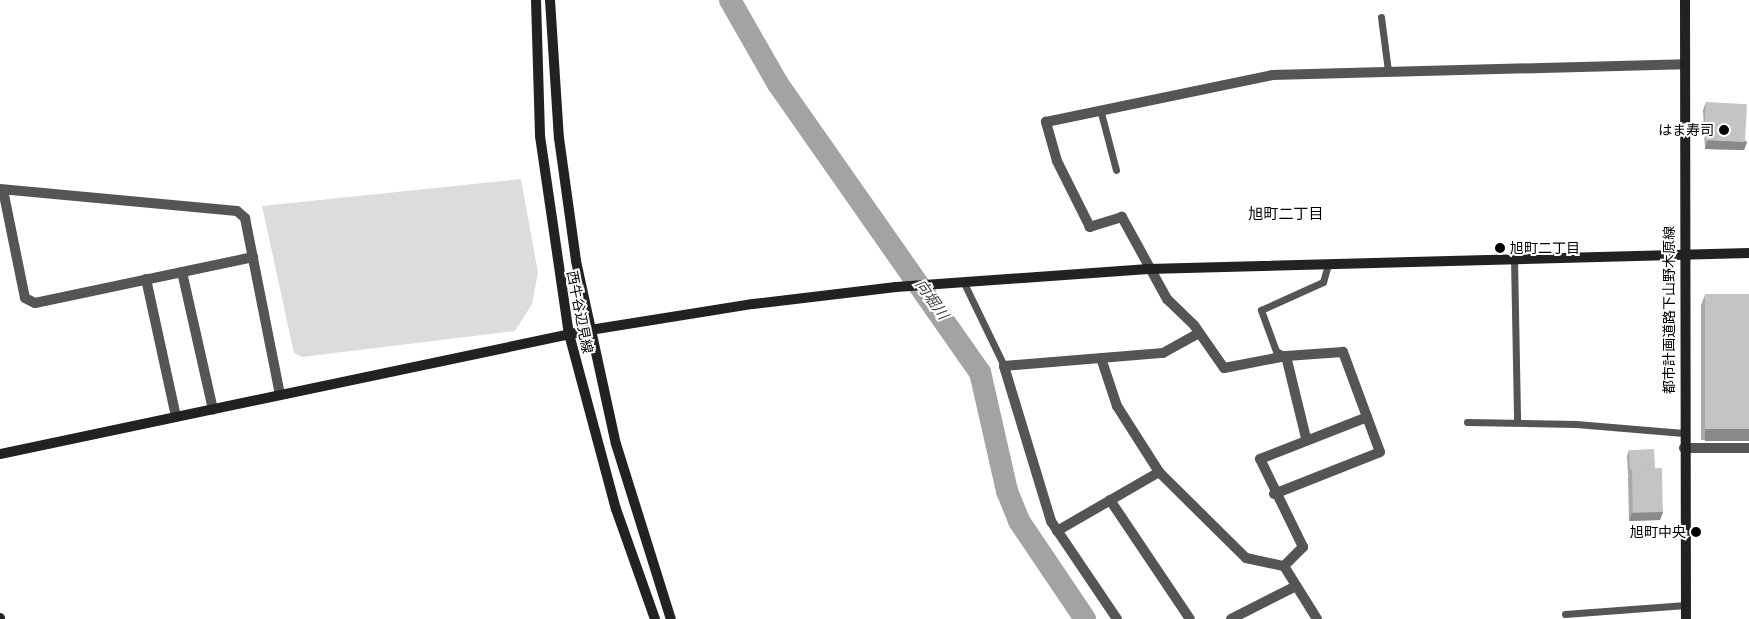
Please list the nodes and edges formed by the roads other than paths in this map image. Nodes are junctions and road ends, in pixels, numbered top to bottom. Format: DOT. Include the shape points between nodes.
graph roads {
  1 [pos="536,0"];
  2 [pos="550,0"];
  3 [pos="1685,0"];
  4 [pos="1381,17"];
  5 [pos="1684,64"];
  6 [pos="1388,71"];
  7 [pos="1100,109"];
  8 [pos="1116,170"];
  9 [pos="2,190"];
  10 [pos="1683,253"];
  11 [pos="1749,253"];
  12 [pos="253,257"];
  13 [pos="1514,259"];
  14 [pos="1328,264"];
  15 [pos="1148,269"];
  16 [pos="182,272"];
  17 [pos="146,279"];
  18 [pos="963,280"];
  19 [pos="590,330"];
  20 [pos="1199,333"];
  21 [pos="569,334"];
  22 [pos="1286,356"];
  23 [pos="1101,358"];
  24 [pos="1004,366"];
  25 [pos="280,395"];
  26 [pos="213,410"];
  27 [pos="1367,417"];
  28 [pos="176,418"];
  29 [pos="1517,421"];
  30 [pos="1467,422"];
  31 [pos="1684,433"];
  32 [pos="1306,438"];
  33 [pos="1684,448"];
  34 [pos="1749,448"];
  35 [pos="0,454"];
  36 [pos="1159,472"];
  37 [pos="1274,494"];
  38 [pos="1110,500"];
  39 [pos="1057,531"];
  40 [pos="1284,566"];
  41 [pos="1296,586"];
  42 [pos="1686,605"];
  43 [pos="1565,614"];
  44 [pos="655,619"];
  45 [pos="671,619"];
  46 [pos="1117,619"];
  47 [pos="1190,619"];
  48 [pos="1232,619"];
  49 [pos="1317,619"];
  50 [pos="1686,619"];
  1 -- 21 [label="street, 西牛谷辺見線" via="540,136"];
  2 -- 19 [label="street, 西牛谷辺見線" via="565,200"];
  3 -- 5 [label="street, 都市計画道路下山野木原線"];
  4 -- 6 [label="lane"];
  5 -- 6 [label="street"];
  5 -- 10 [label="street, 都市計画道路下山野木原線"];
  6 -- 7 [label="street" via="1272,75"];
  7 -- 8 [label="lane"];
  7 -- 15 [label="street" via="1046,122 1052,147 1090,226 1122,217"];
  9 -- 12 [label="street" via="237,211 245,218"];
  9 -- 17 [label="street" via="25,298 34,303"];
  10 -- 11 [label="street"];
  10 -- 13 [label="street"];
  10 -- 31 [label="street, 都市計画道路下山野木原線"];
  12 -- 16 [label="street"];
  12 -- 25 [label="street"];
  13 -- 14 [label="street"];
  13 -- 29 [label="lane"];
  14 -- 15 [label="street"];
  14 -- 22 [label="lane" via="1323,282 1261,310 1276,351"];
  15 -- 18 [label="street"];
  15 -- 20 [label="street" via="1167,300"];
  16 -- 17 [label="street"];
  16 -- 26 [label="street"];
  17 -- 28 [label="street"];
  18 -- 19 [label="street"];
  18 -- 24 [label="lane"];
  19 -- 21 [label="street"];
  19 -- 45 [label="street, 西牛谷辺見線" via="616,444"];
  20 -- 22 [label="street" via="1224,368"];
  20 -- 23 [label="street" via="1163,353"];
  21 -- 25 [label="street"];
  21 -- 44 [label="street, 西牛谷辺見線" via="616,509"];
  22 -- 27 [label="street" via="1343,352"];
  22 -- 32 [label="street"];
  23 -- 24 [label="street"];
  23 -- 36 [label="street" via="1117,406"];
  24 -- 39 [label="street" via="1033,471"];
  25 -- 26 [label="street"];
  26 -- 28 [label="street"];
  27 -- 32 [label="street"];
  27 -- 37 [label="street" via="1380,452"];
  28 -- 35 [label="street"];
  29 -- 30 [label="lane"];
  29 -- 31 [label="lane"];
  31 -- 33 [label="street, 都市計画道路下山野木原線"];
  32 -- 37 [label="street" via="1260,459"];
  33 -- 34 [label="street"];
  33 -- 42 [label="street, 都市計画道路下山野木原線"];
  36 -- 38 [label="street"];
  36 -- 40 [label="street" via="1246,558"];
  37 -- 40 [label="street" via="1302,547"];
  38 -- 39 [label="street"];
  38 -- 47 [label="street"];
  39 -- 46 [label="street"];
  40 -- 41 [label="street"];
  41 -- 48 [label="street"];
  41 -- 49 [label="street"];
  42 -- 43 [label="lane"];
  42 -- 50 [label="street, 都市計画道路下山野木原線"];
}
